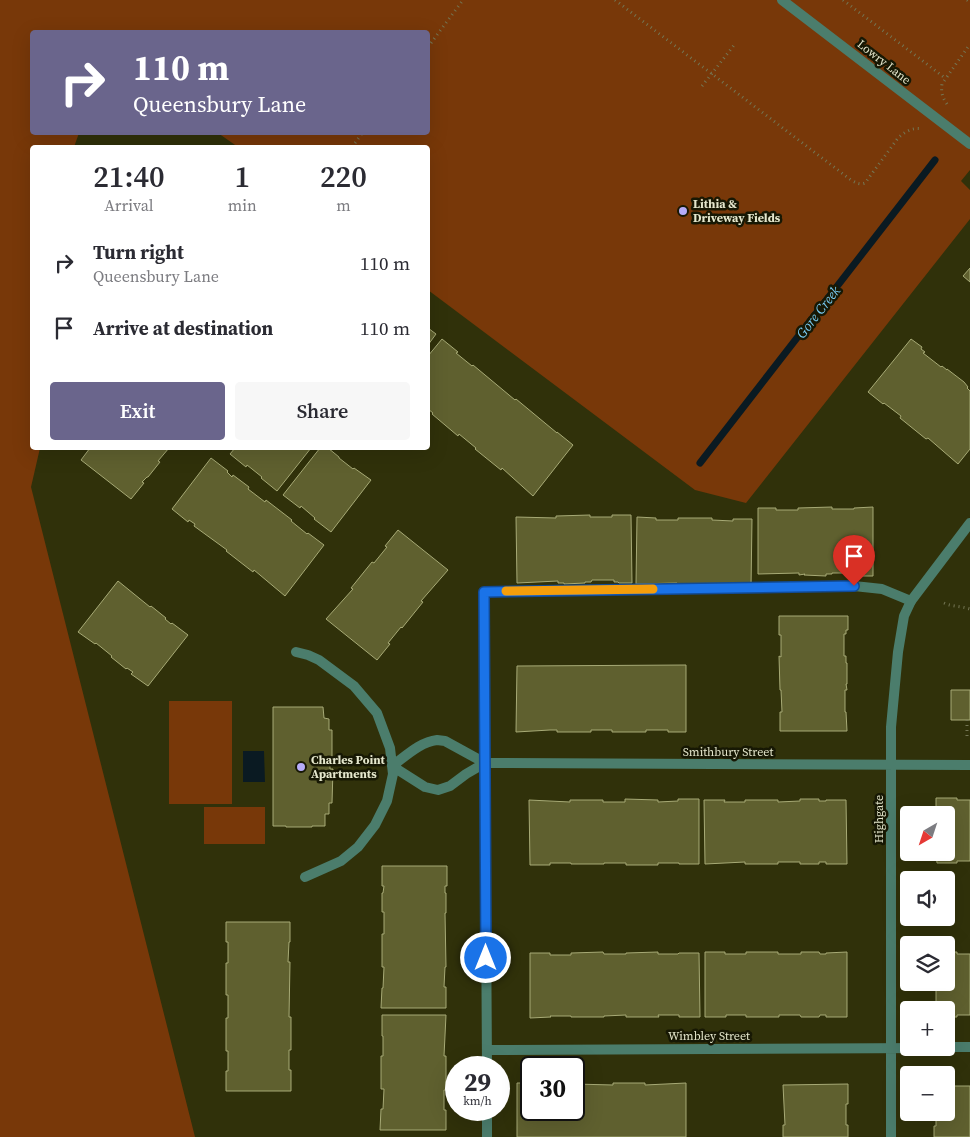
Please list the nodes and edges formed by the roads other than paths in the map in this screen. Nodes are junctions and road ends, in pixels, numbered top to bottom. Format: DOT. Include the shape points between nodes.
graph roads {
  1 [pos="782,0"];
  2 [pos="970,144"];
  3 [pos="970,523"];
  4 [pos="911,601"];
  5 [pos="296,652"];
  6 [pos="485,763"];
  7 [pos="891,765"];
  8 [pos="970,765"];
  9 [pos="392,766"];
  10 [pos="305,877"];
  11 [pos="955,1047"];
  12 [pos="970,1047"];
  13 [pos="891,1048"];
  14 [pos="900,1048"];
  15 [pos="487,1050"];
  16 [pos="487,1056"];
  17 [pos="487,1121"];
  18 [pos="487,1137"];
  19 [pos="891,1137"];
  1 -- 2 [label="street, Lowry Lane"];
  3 -- 4 [label="street, Highgate"];
  4 -- 6 [label="street" via="882,589 854,586 484,592"];
  4 -- 7 [label="street, Highgate" via="904,616 898,652"];
  5 -- 9 [label="street" via="319,660 354,686 372,706 390,748"];
  6 -- 7 [label="street, Smithbury Street"];
  6 -- 9 [label="street" via="445,741 437,740 422,745"];
  6 -- 9 [label="street" via="450,786 438,790 425,787"];
  6 -- 15 [label="street"];
  7 -- 8 [label="street, Smithbury Street"];
  7 -- 13 [label="street, Highgate"];
  9 -- 10 [label="street" via="387,800 375,826 341,861"];
  11 -- 12 [label="street"];
  13 -- 14 [label="street, Wimbley Street"];
  13 -- 15 [label="street, Wimbley Street"];
  13 -- 19 [label="street, Highgate"];
  15 -- 16 [label="street"];
  17 -- 18 [label="street"];
}
